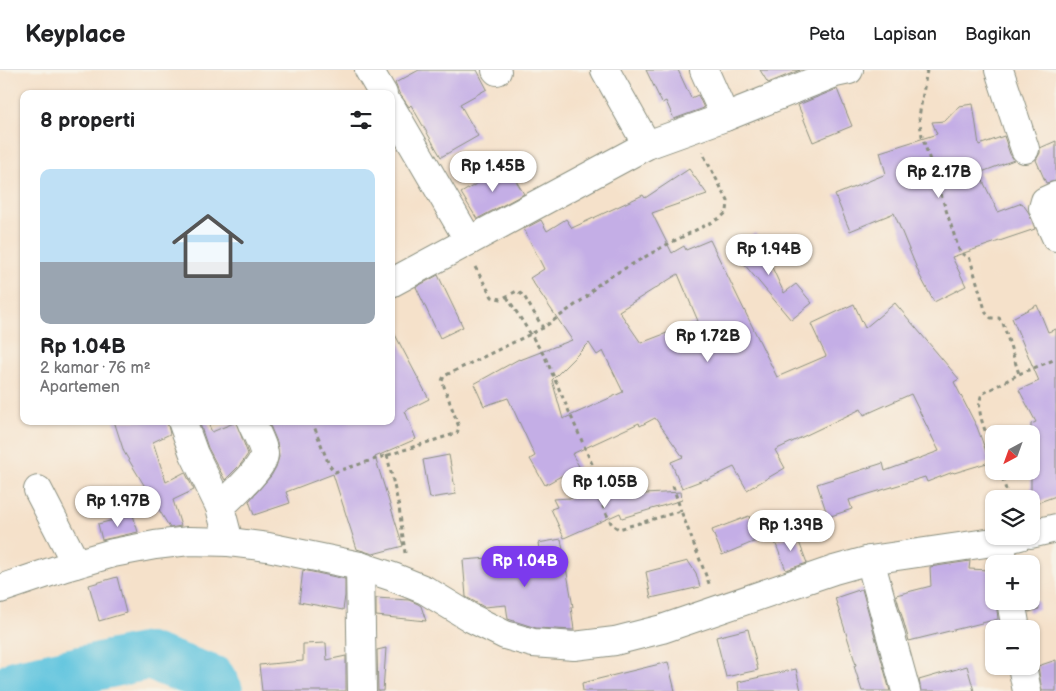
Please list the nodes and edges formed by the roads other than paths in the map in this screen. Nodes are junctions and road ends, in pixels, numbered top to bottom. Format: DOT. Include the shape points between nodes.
graph roads {
  1 [pos="369,70"];
  2 [pos="605,70"];
  3 [pos="704,70"];
  4 [pos="999,70"];
  5 [pos="840,71"];
  6 [pos="381,90"];
  7 [pos="395,114"];
  8 [pos="725,117"];
  9 [pos="647,145"];
  10 [pos="1025,149"];
  11 [pos="1056,196"];
  12 [pos="1056,238"];
  13 [pos="466,243"];
  14 [pos="395,281"];
  15 [pos="183,425"];
  16 [pos="253,425"];
  17 [pos="38,490"];
  18 [pos="220,507"];
  19 [pos="1056,528"];
  20 [pos="1040,532"];
  21 [pos="229,542"];
  22 [pos="1008,547"];
  23 [pos="870,560"];
  24 [pos="75,564"];
  25 [pos="360,566"];
  26 [pos="0,589"];
  27 [pos="1024,675"];
  28 [pos="362,691"];
  29 [pos="906,691"];
  30 [pos="1027,691"];
  1 -- 6 [label="street"];
  2 -- 9 [label="street"];
  3 -- 8 [label="street"];
  4 -- 10 [label="street"];
  5 -- 8 [label="street"];
  7 -- 13 [label="street"];
  8 -- 9 [label="street"];
  9 -- 13 [label="street"];
  11 -- 12 [label="street" via="1044,201 1043,208"];
  13 -- 14 [label="street"];
  15 -- 18 [label="street"];
  16 -- 18 [label="street" via="264,453 263,460"];
  17 -- 24 [label="street"];
  18 -- 21 [label="street"];
  19 -- 20 [label="street"];
  21 -- 24 [label="street" via="188,541 155,545"];
  21 -- 25 [label="street"];
  22 -- 23 [label="street"];
  23 -- 25 [label="street" via="662,629 615,641 574,646 533,643 496,630 425,590"];
  23 -- 29 [label="street"];
  24 -- 26 [label="street"];
  25 -- 28 [label="street"];
  27 -- 30 [label="street"];
}
